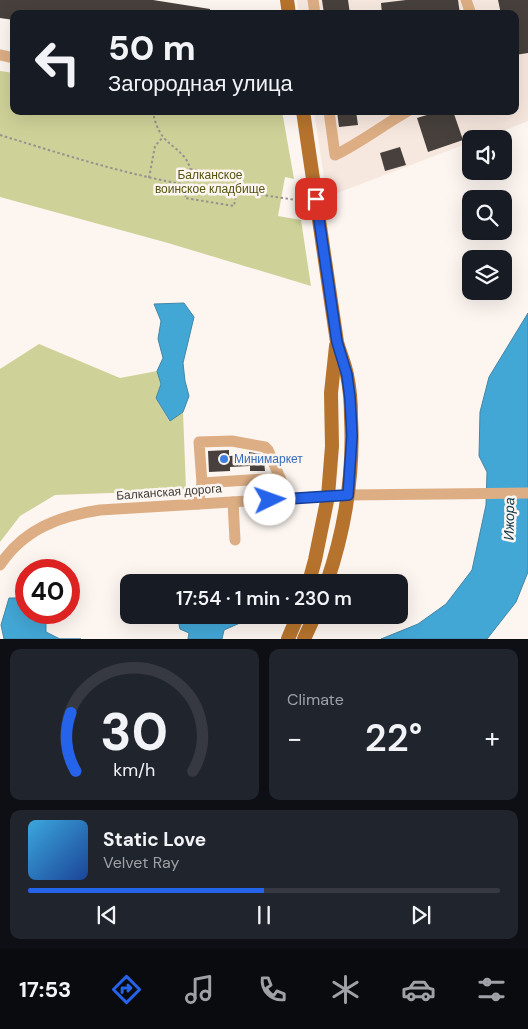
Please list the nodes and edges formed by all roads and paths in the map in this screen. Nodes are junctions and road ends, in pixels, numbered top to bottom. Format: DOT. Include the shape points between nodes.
graph roads {
  1 [pos="154,115"];
  2 [pos="304,115"];
  3 [pos="329,115"];
  4 [pos="401,115"];
  5 [pos="0,135"];
  6 [pos="164,137"];
  7 [pos="190,169"];
  8 [pos="149,178"];
  9 [pos="188,185"];
  10 [pos="236,191"];
  11 [pos="316,199"];
  12 [pos="337,342"];
  13 [pos="280,478"];
  14 [pos="202,483"];
  15 [pos="528,493"];
  16 [pos="348,495"];
  17 [pos="328,496"];
  18 [pos="289,499"];
  19 [pos="233,502"];
  20 [pos="198,504"];
  21 [pos="235,540"];
  22 [pos="0,565"];
  23 [pos="311,574"];
  24 [pos="329,574"];
  25 [pos="294,624"];
  26 [pos="311,624"];
  27 [pos="288,639"];
  28 [pos="304,639"];
  1 -- 6 [label="path"];
  2 -- 11 [label="main road"];
  3 -- 4 [label="street" via="334,155"];
  5 -- 8 [label="path"];
  6 -- 7 [label="path" via="188,161"];
  6 -- 8 [label="path" via="155,146"];
  7 -- 9 [label="path"];
  7 -- 10 [label="path" via="239,177"];
  8 -- 9 [label="path"];
  9 -- 10 [label="path" via="186,198 234,206"];
  10 -- 11 [label="path" via="299,201"];
  11 -- 12 [label="main road"];
  12 -- 16 [label="main road" via="350,398 352,436"];
  12 -- 17 [label="main road" via="331,393 332,446"];
  13 -- 14 [label="street"];
  13 -- 14 [label="street" via="265,447 232,441 199,442"];
  13 -- 18 [label="street"];
  14 -- 20 [label="street"];
  15 -- 16 [label="street, Балканская дорога"];
  16 -- 17 [label="street, Балканская дорога"];
  16 -- 24 [label="main road"];
  17 -- 18 [label="street, Балканская дорога"];
  17 -- 23 [label="main road"];
  18 -- 19 [label="street, Балканская дорога"];
  19 -- 20 [label="street, Балканская дорога"];
  19 -- 21 [label="street"];
  20 -- 22 [label="street, Балканская дорога" via="100,510 53,520 17,545"];
  25 -- 27 [label="main road"];
  26 -- 28 [label="main road"];
}
